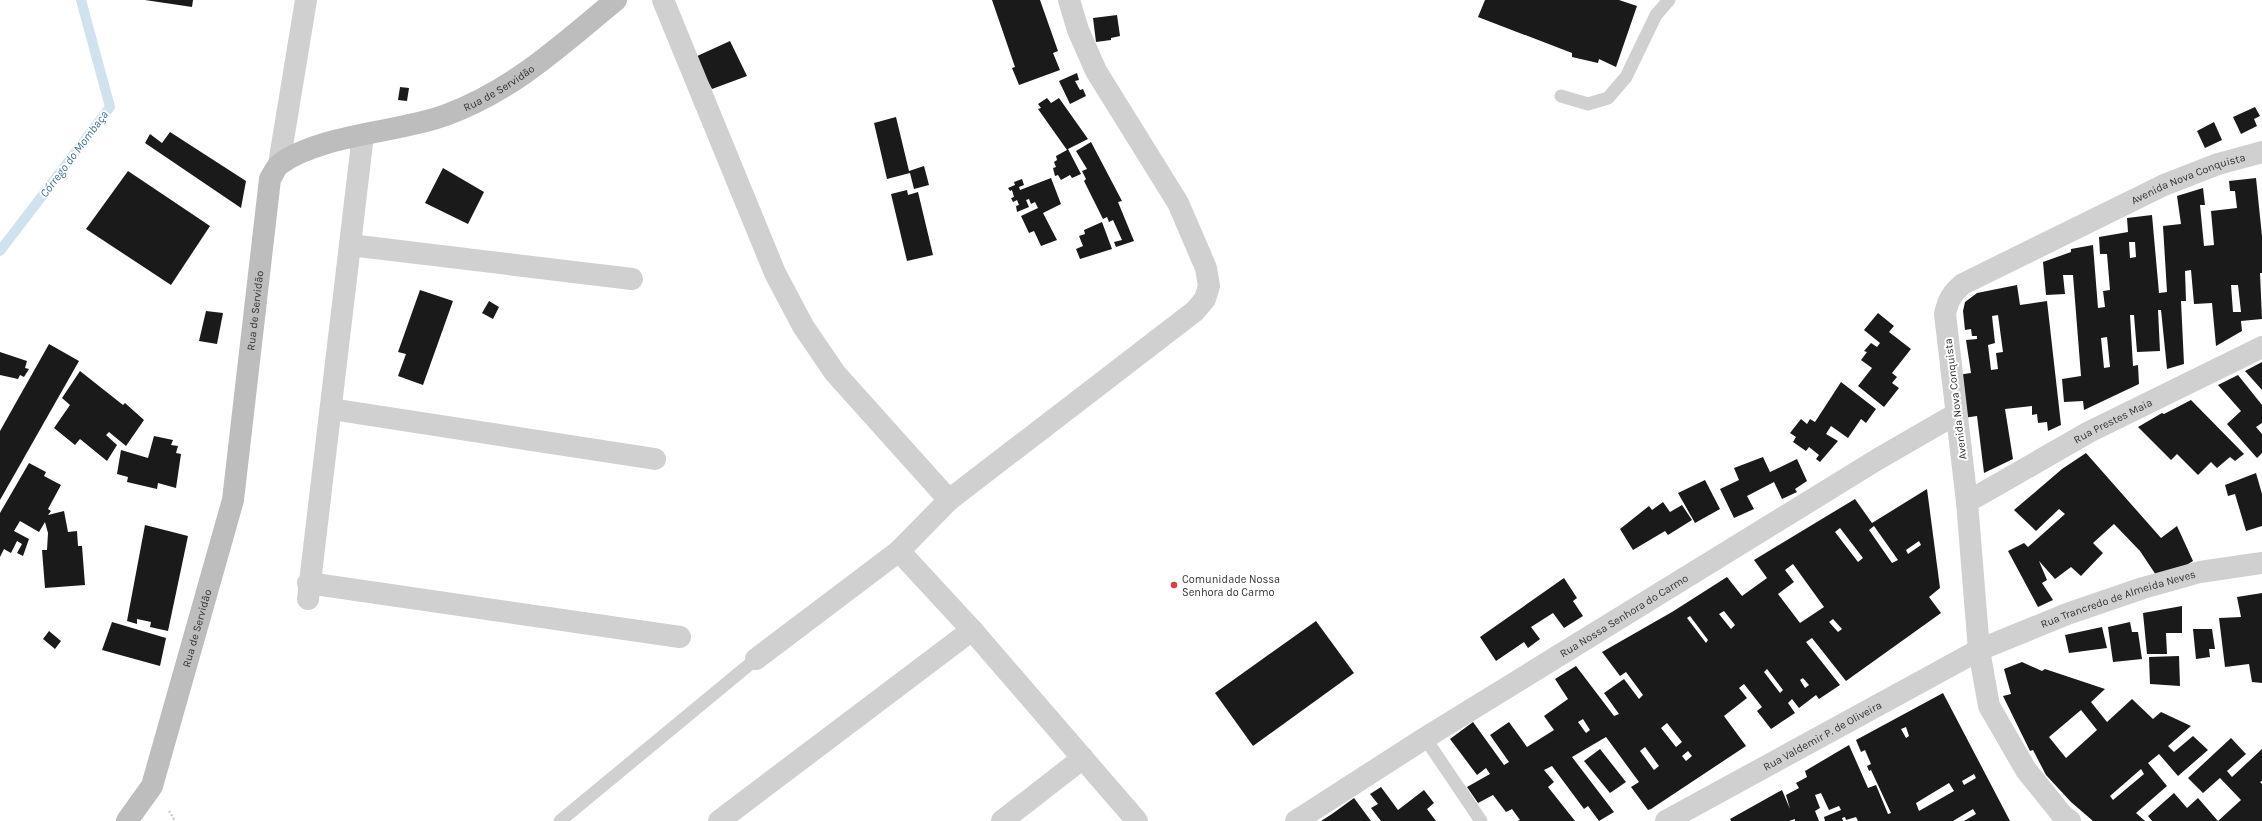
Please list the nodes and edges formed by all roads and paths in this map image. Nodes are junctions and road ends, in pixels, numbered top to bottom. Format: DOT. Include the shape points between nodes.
graph roads {
  1 [pos="306,0"];
  2 [pos="616,0"];
  3 [pos="663,0"];
  4 [pos="1069,0"];
  5 [pos="1669,0"];
  6 [pos="1561,96"];
  7 [pos="363,135"];
  8 [pos="2262,152"];
  9 [pos="279,164"];
  10 [pos="350,244"];
  11 [pos="632,279"];
  12 [pos="2262,347"];
  13 [pos="331,408"];
  14 [pos="1956,414"];
  15 [pos="655,459"];
  16 [pos="950,500"];
  17 [pos="1967,502"];
  18 [pos="899,552"];
  19 [pos="2262,563"];
  20 [pos="972,630"];
  21 [pos="680,637"];
  22 [pos="1979,650"];
  23 [pos="756,659"];
  24 [pos="1425,738"];
  25 [pos="1083,758"];
  26 [pos="2063,819"];
  27 [pos="127,821"];
  28 [pos="560,821"];
  29 [pos="719,821"];
  30 [pos="1002,821"];
  31 [pos="1137,821"];
  32 [pos="1296,821"];
  33 [pos="1481,821"];
  34 [pos="1666,821"];
  1 -- 9 [label="street"];
  2 -- 7 [label="main road, Rua de Servidão" via="526,74 484,98 445,116"];
  3 -- 16 [label="street" via="775,273 803,326 835,373"];
  4 -- 16 [label="street" via="1078,30 1096,71 1178,202 1206,268 1209,286 1205,299 1194,311"];
  5 -- 6 [label="lane" via="1656,15 1626,77 1608,98 1588,104"];
  7 -- 9 [label="main road, Rua de Servidão" via="309,149"];
  7 -- 10 [label="street"];
  8 -- 14 [label="street, Avenida Nova Conquista" via="2218,164 2164,185 1955,290 1948,300 1945,314"];
  9 -- 27 [label="main road, Rua de Servidão" via="270,179 233,500 152,786"];
  10 -- 11 [label="street"];
  10 -- 13 [label="street"];
  12 -- 17 [label="street, Rua Prestes Maia" via="2089,432"];
  13 -- 15 [label="street"];
  13 -- 21 [label="street" via="308,591"];
  14 -- 17 [label="street, Avenida Nova Conquista"];
  14 -- 24 [label="street, Rua Nossa Senhora do Carmo" via="1878,459"];
  16 -- 18 [label="street"];
  17 -- 22 [label="street, Avenida Nova Conquista"];
  18 -- 20 [label="street"];
  18 -- 23 [label="street"];
  19 -- 22 [label="street, Rua Trancredo de Almeida Neves" via="2200,572 2143,588 2067,614"];
  20 -- 25 [label="street"];
  20 -- 29 [label="street"];
  22 -- 26 [label="street, Avenida Nova Conquista" via="1990,706 2026,770"];
  22 -- 34 [label="street, Rua Valdemir P. de Oliveira"];
  23 -- 28 [label="lane"];
  24 -- 32 [label="street, Rua Nossa Senhora do Carmo"];
  24 -- 33 [label="lane"];
  25 -- 30 [label="street"];
  25 -- 31 [label="street"];
}
